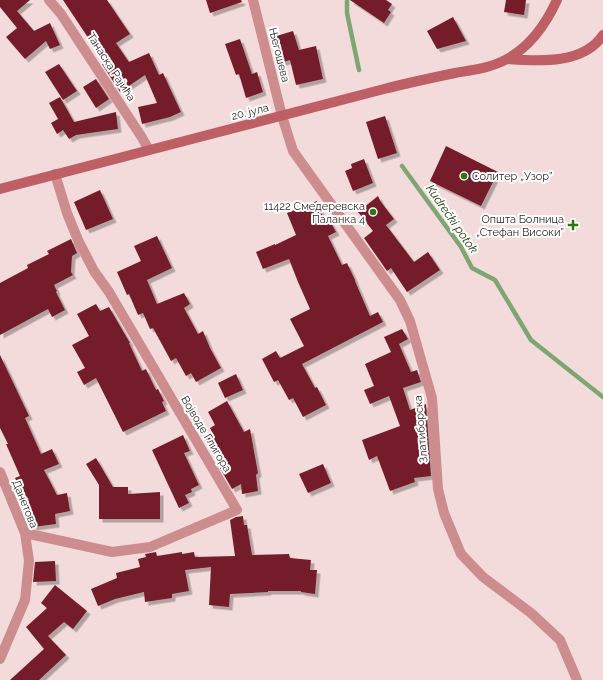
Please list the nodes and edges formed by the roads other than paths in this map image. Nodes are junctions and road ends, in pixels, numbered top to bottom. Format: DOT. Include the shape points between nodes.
graph roads {
  1 [pos="49,0"];
  2 [pos="253,0"];
  3 [pos="557,0"];
  4 [pos="603,35"];
  5 [pos="507,59"];
  6 [pos="282,116"];
  7 [pos="150,150"];
  8 [pos="55,174"];
  9 [pos="0,189"];
  10 [pos="0,472"];
  11 [pos="25,533"];
  12 [pos="0,659"];
  13 [pos="577,680"];
  1 -- 7 [label="street, Танаска Рајића" via="61,14"];
  2 -- 6 [label="street, Његошева"];
  3 -- 5 [label="main road" via="548,18 533,38 524,48"];
  4 -- 5 [label="main road" via="594,46 570,57 550,61"];
  5 -- 6 [label="main road, 20. јула" via="497,64 397,85"];
  6 -- 7 [label="main road, 20. јула"];
  6 -- 13 [label="street, Златиборска" via="294,151 400,300 410,321 432,398 438,489 444,512 461,554 483,577 531,613 560,640"];
  7 -- 8 [label="main road, 20. јула"];
  8 -- 9 [label="main road, 20. јула"];
  8 -- 11 [label="street, Војводе Глигора" via="73,229 91,265 237,510 150,548 112,552"];
  10 -- 11 [label="street, Данетова"];
  11 -- 12 [label="street, Данетова" via="29,561 25,600"];
}
